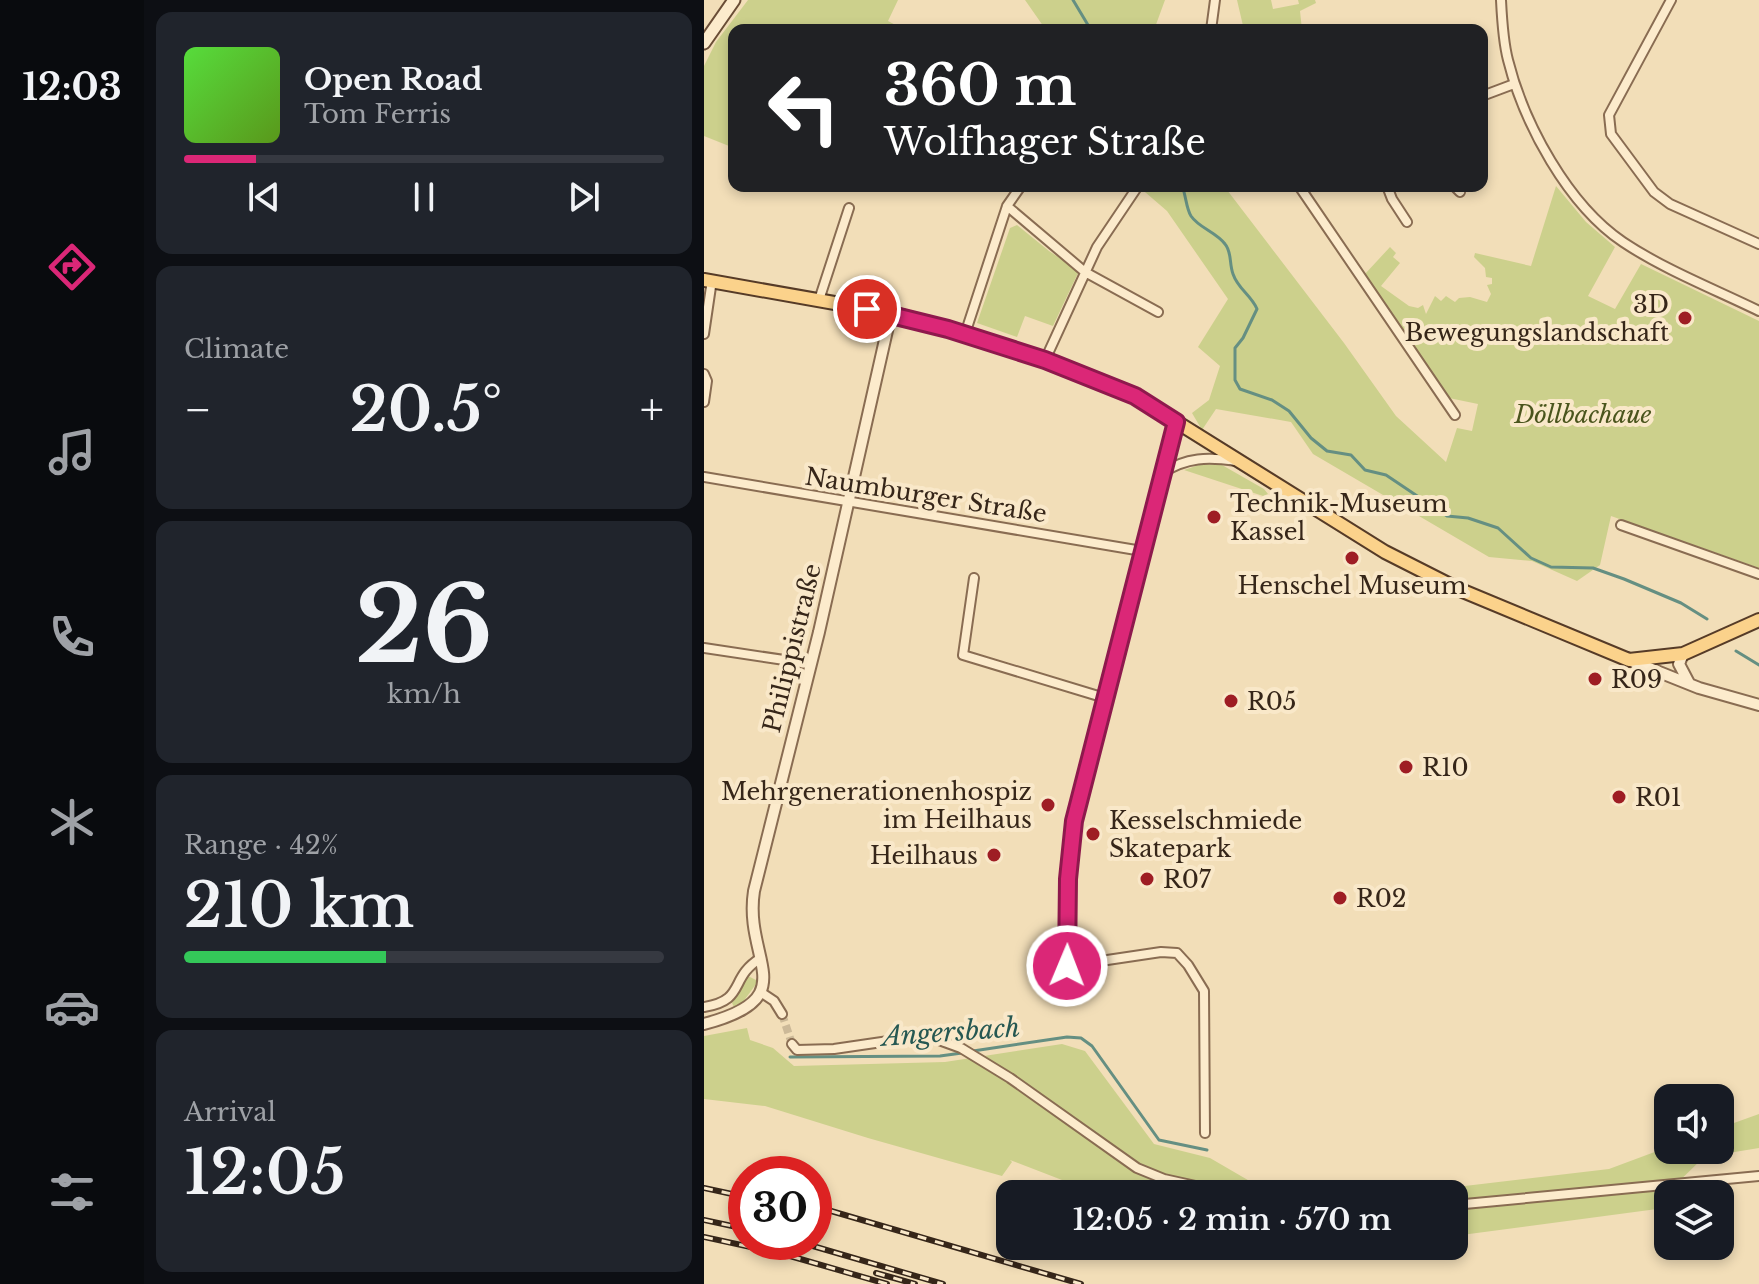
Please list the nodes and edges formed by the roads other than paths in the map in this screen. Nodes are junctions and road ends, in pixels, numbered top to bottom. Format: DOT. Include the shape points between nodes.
graph roads {
  1 [pos="734,0"];
  2 [pos="1215,0"];
  3 [pos="1501,0"];
  4 [pos="1671,0"];
  5 [pos="1212,24"];
  6 [pos="704,43"];
  7 [pos="1514,84"];
  8 [pos="1488,94"];
  9 [pos="1017,192"];
  10 [pos="1134,192"];
  11 [pos="1303,192"];
  12 [pos="1389,192"];
  13 [pos="1007,206"];
  14 [pos="849,208"];
  15 [pos="1407,222"];
  16 [pos="1759,244"];
  17 [pos="1085,272"];
  18 [pos="708,280"];
  19 [pos="819,300"];
  20 [pos="1759,311"];
  21 [pos="1158,312"];
  22 [pos="891,313"];
  23 [pos="704,334"];
  24 [pos="965,334"];
  25 [pos="1045,360"];
  26 [pos="704,374"];
  27 [pos="704,402"];
  28 [pos="1455,415"];
  29 [pos="1176,422"];
  30 [pos="1237,462"];
  31 [pos="1161,474"];
  32 [pos="704,477"];
  33 [pos="847,503"];
  34 [pos="1621,525"];
  35 [pos="1142,551"];
  36 [pos="1759,574"];
  37 [pos="974,578"];
  38 [pos="1759,620"];
  39 [pos="704,648"];
  40 [pos="1683,654"];
  41 [pos="1629,660"];
  42 [pos="811,664"];
  43 [pos="1690,685"];
  44 [pos="1105,698"];
  45 [pos="1759,705"];
  46 [pos="761,958"];
  47 [pos="762,993"];
  48 [pos="704,1007"];
  49 [pos="782,1014"];
  50 [pos="704,1024"];
  51 [pos="792,1044"];
  52 [pos="1205,1133"];
  53 [pos="1759,1176"];
  54 [pos="1169,1180"];
  55 [pos="1468,1204"];
  1 -- 6 [label="main road"];
  2 -- 5 [label="street"];
  3 -- 7 [label="street"];
  4 -- 16 [label="street" via="1609,115 1611,134 1654,192 1670,204"];
  7 -- 8 [label="street"];
  7 -- 20 [label="street" via="1537,136 1590,214 1653,260"];
  9 -- 13 [label="street"];
  10 -- 17 [label="street"];
  11 -- 28 [label="street"];
  12 -- 15 [label="street"];
  13 -- 17 [label="street"];
  13 -- 24 [label="street"];
  14 -- 19 [label="street"];
  17 -- 21 [label="street"];
  17 -- 25 [label="street"];
  18 -- 19 [label="main road"];
  18 -- 23 [label="street"];
  19 -- 22 [label="main road"];
  22 -- 24 [label="main road"];
  22 -- 33 [label="street, Philippistraße"];
  24 -- 25 [label="main road"];
  25 -- 29 [label="main road" via="1135,396"];
  26 -- 27 [label="street"];
  29 -- 30 [label="main road"];
  29 -- 31 [label="street"];
  30 -- 31 [label="street" via="1190,460"];
  30 -- 41 [label="main road" via="1419,570"];
  31 -- 35 [label="street"];
  32 -- 33 [label="street, Naumburger Straße"];
  33 -- 35 [label="street, Naumburger Straße"];
  33 -- 42 [label="street, Philippistraße"];
  34 -- 36 [label="street"];
  35 -- 44 [label="street"];
  37 -- 44 [label="street" via="963,655"];
  38 -- 40 [label="main road"];
  39 -- 42 [label="street"];
  40 -- 41 [label="main road"];
  40 -- 43 [label="street" via="1679,664"];
  41 -- 43 [label="street"];
  42 -- 46 [label="street, Philippistraße" via="754,891 752,925"];
  43 -- 45 [label="street"];
  44 -- 52 [label="street" via="1074,821 1067,966 1161,952 1177,953 1188,965 1204,991"];
  46 -- 47 [label="street, Philippistraße" via="766,978"];
  46 -- 48 [label="street" via="742,973 730,998"];
  47 -- 49 [label="street"];
  47 -- 50 [label="street" via="743,1010"];
  51 -- 54 [label="street" via="797,1050 834,1049 916,1037 939,1040 992,1067 1137,1168"];
  53 -- 55 [label="street"];
}
